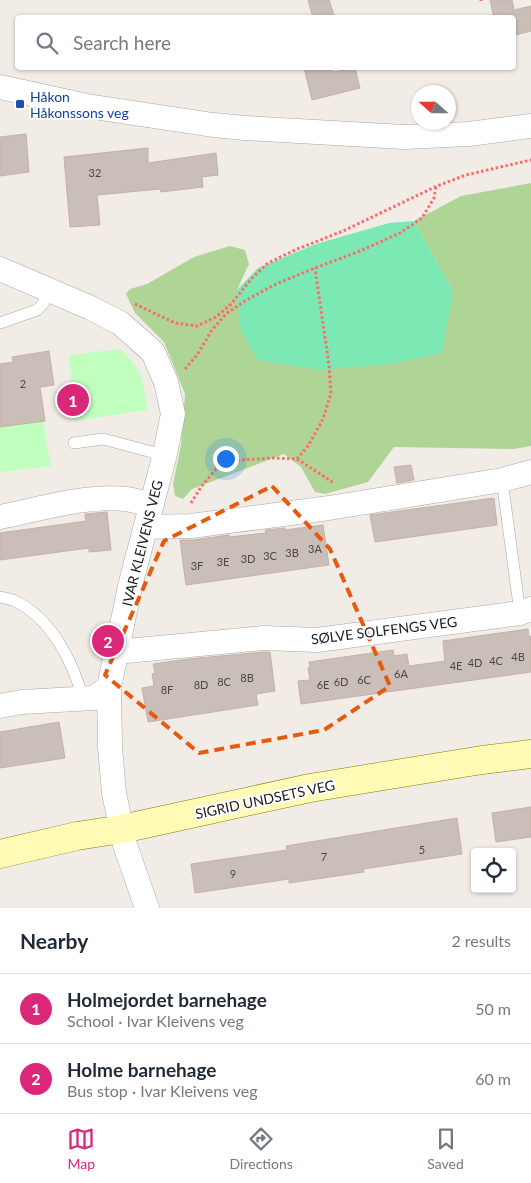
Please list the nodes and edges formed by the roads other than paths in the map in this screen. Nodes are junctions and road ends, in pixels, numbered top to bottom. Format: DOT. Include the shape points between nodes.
graph roads {
  1 [pos="0,87"];
  2 [pos="531,126"];
  3 [pos="0,269"];
  4 [pos="49,290"];
  5 [pos="0,323"];
  6 [pos="74,443"];
  7 [pos="164,458"];
  8 [pos="531,472"];
  9 [pos="502,480"];
  10 [pos="149,516"];
  11 [pos="0,517"];
  12 [pos="0,597"];
  13 [pos="526,611"];
  14 [pos="116,652"];
  15 [pos="109,687"];
  16 [pos="83,699"];
  17 [pos="0,706"];
  18 [pos="531,754"];
  19 [pos="122,829"];
  20 [pos="0,854"];
  21 [pos="147,908"];
  1 -- 2 [label="street" via="87,106 245,128 404,137 469,134"];
  3 -- 4 [label="street, IVAR KLEIVENS VEG"];
  4 -- 5 [label="lane" via="43,304 36,310"];
  4 -- 7 [label="street, IVAR KLEIVENS VEG" via="120,324 153,352 166,382 173,414"];
  6 -- 7 [label="lane" via="103,439"];
  7 -- 10 [label="street, IVAR KLEIVENS VEG"];
  8 -- 9 [label="street"];
  9 -- 10 [label="street" via="220,522 180,526"];
  9 -- 13 [label="lane"];
  10 -- 11 [label="street" via="128,499 108,498"];
  10 -- 14 [label="street, IVAR KLEIVENS VEG"];
  12 -- 16 [label="lane" via="15,601 49,629 65,652"];
  13 -- 14 [label="street, SØLVE SOLFENGS VEG" via="317,640 264,638"];
  14 -- 15 [label="street, IVAR KLEIVENS VEG"];
  15 -- 16 [label="street" via="94,698"];
  15 -- 19 [label="street, IVAR KLEIVENS VEG" via="112,774"];
  16 -- 17 [label="street"];
  18 -- 19 [label="street, SIGRID UNDSETS VEG" via="310,788"];
  19 -- 20 [label="street, SIGRID UNDSETS VEG"];
  19 -- 21 [label="street, IVAR KLEIVENS VEG"];
}
